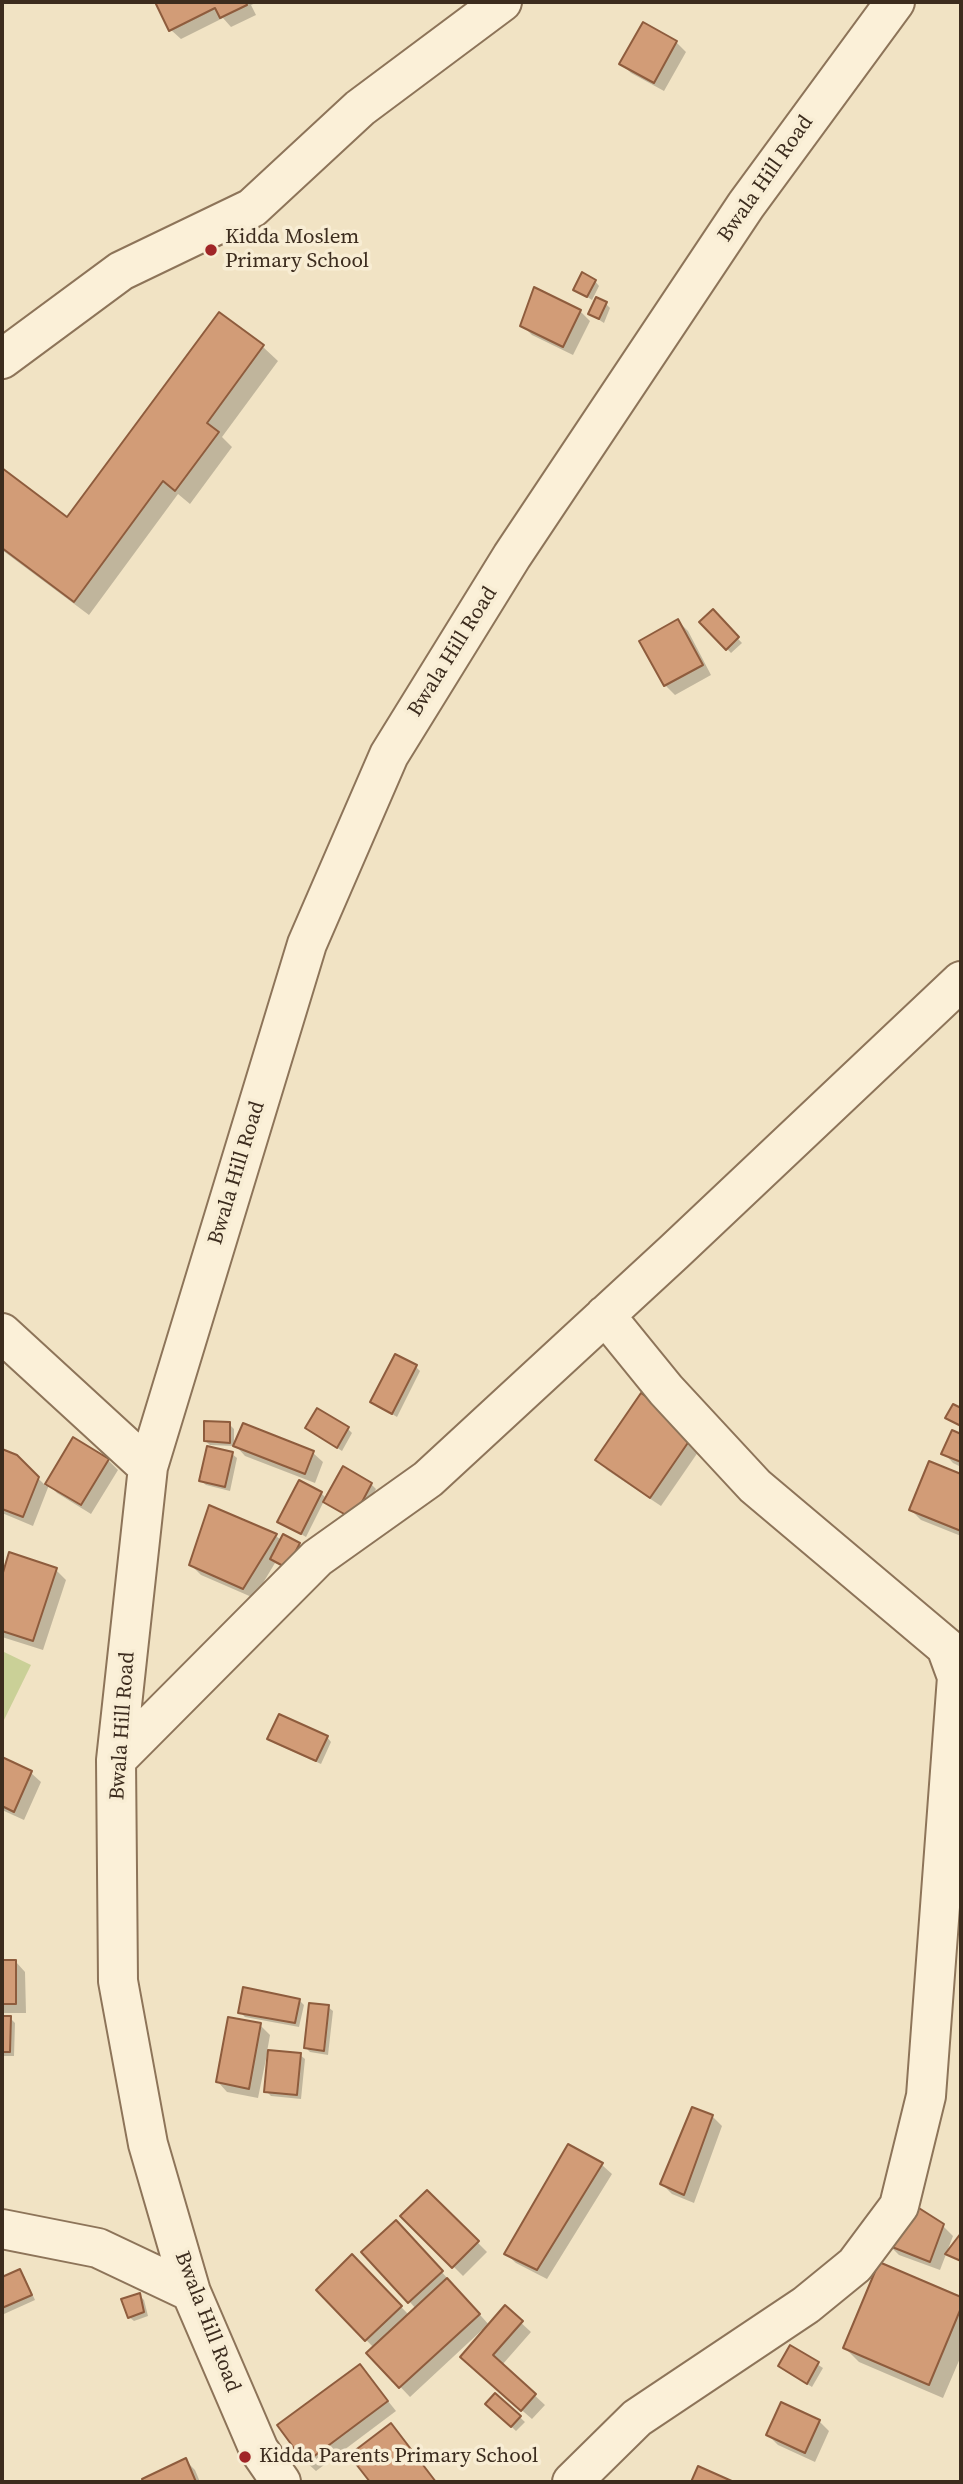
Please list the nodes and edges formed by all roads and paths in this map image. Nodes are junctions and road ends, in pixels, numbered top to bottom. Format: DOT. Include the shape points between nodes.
graph roads {
  1 [pos="502,2"];
  2 [pos="895,2"];
  3 [pos="2,359"];
  4 [pos="959,986"];
  5 [pos="605,1315"];
  6 [pos="2,1333"];
  7 [pos="148,1467"];
  8 [pos="116,1760"];
  9 [pos="2,2229"];
  10 [pos="191,2291"];
  11 [pos="281,2482"];
  12 [pos="572,2482"];
  1 -- 3 [label="street" via="360,108 253,208 121,271"];
  2 -- 7 [label="street, Bwala Hill Road" via="731,227 512,556 389,755 307,944"];
  4 -- 5 [label="street"];
  5 -- 8 [label="street" via="428,1479 317,1558"];
  5 -- 12 [label="street" via="666,1390 755,1486 946,1647 957,1677 926,2096 899,2207 855,2265 806,2305 638,2418"];
  6 -- 7 [label="street"];
  7 -- 8 [label="street, Bwala Hill Road"];
  8 -- 10 [label="street, Bwala Hill Road" via="118,1981 148,2144"];
  9 -- 10 [label="street" via="98,2248"];
  10 -- 11 [label="street, Bwala Hill Road" via="258,2450"];
}
